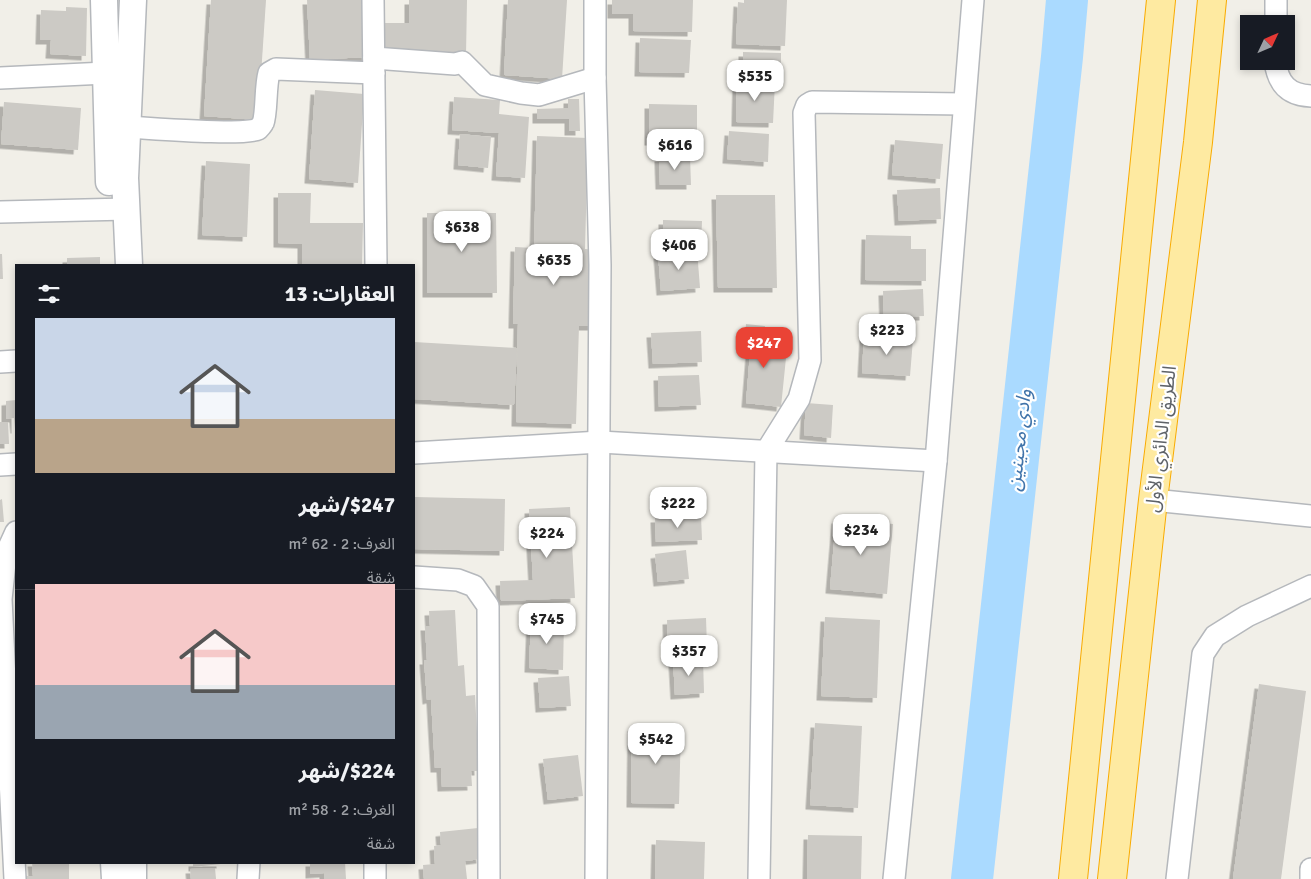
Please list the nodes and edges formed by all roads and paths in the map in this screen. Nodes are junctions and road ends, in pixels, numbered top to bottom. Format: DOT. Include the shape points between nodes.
graph roads {
  1 [pos="104,0"];
  2 [pos="133,0"];
  3 [pos="373,0"];
  4 [pos="595,0"];
  5 [pos="973,0"];
  6 [pos="1161,0"];
  7 [pos="1212,0"];
  8 [pos="1276,0"];
  9 [pos="1276,15"];
  10 [pos="374,66"];
  11 [pos="1277,70"];
  12 [pos="106,73"];
  13 [pos="0,78"];
  14 [pos="595,78"];
  15 [pos="1311,96"];
  16 [pos="964,104"];
  17 [pos="127,126"];
  18 [pos="118,209"];
  19 [pos="0,212"];
  20 [pos="111,264"];
  21 [pos="129,264"];
  22 [pos="376,264"];
  23 [pos="15,361"];
  24 [pos="0,362"];
  25 [pos="600,442"];
  26 [pos="766,452"];
  27 [pos="415,453"];
  28 [pos="936,461"];
  29 [pos="0,464"];
  30 [pos="15,464"];
  31 [pos="1153,500"];
  32 [pos="1311,516"];
  33 [pos="15,534"];
  34 [pos="415,577"];
  35 [pos="2,578"];
  36 [pos="1311,586"];
  37 [pos="114,864"];
  38 [pos="133,864"];
  39 [pos="250,864"];
  40 [pos="375,864"];
  41 [pos="1311,869"];
  42 [pos="14,879"];
  43 [pos="115,879"];
  44 [pos="133,879"];
  45 [pos="248,879"];
  46 [pos="375,879"];
  47 [pos="489,879"];
  48 [pos="596,879"];
  49 [pos="759,879"];
  50 [pos="894,879"];
  51 [pos="1073,879"];
  52 [pos="1112,879"];
  53 [pos="1177,879"];
  54 [pos="1311,879"];
  1 -- 12 [label="street"];
  2 -- 17 [label="street"];
  3 -- 10 [label="street"];
  4 -- 14 [label="street"];
  5 -- 16 [label="street"];
  6 -- 51 [label="highway"];
  7 -- 31 [label="highway, الطريق الدائري الأول" via="1197,151"];
  8 -- 9 [label="street"];
  10 -- 14 [label="street" via="462,62 485,85 538,95"];
  10 -- 17 [label="street" via="276,69 269,73 264,122 259,128 230,132"];
  10 -- 22 [label="street"];
  11 -- 15 [label="street" via="1285,88 1299,96"];
  12 -- 13 [label="street"];
  12 -- 18 [label="street"];
  14 -- 25 [label="street"];
  16 -- 26 [label="street" via="812,102 807,105 804,113 810,360 799,399"];
  16 -- 28 [label="street"];
  17 -- 18 [label="street" via="126,178"];
  18 -- 19 [label="street"];
  18 -- 20 [label="street"];
  18 -- 21 [label="street"];
  23 -- 24 [label="street"];
  25 -- 26 [label="street"];
  25 -- 27 [label="street"];
  25 -- 48 [label="street"];
  26 -- 28 [label="street"];
  26 -- 49 [label="street"];
  28 -- 50 [label="street"];
  29 -- 30 [label="street"];
  31 -- 32 [label="street"];
  31 -- 52 [label="highway, الطريق الدائري الأول"];
  33 -- 35 [label="street" via="6,554"];
  34 -- 47 [label="street" via="458,580 474,586 488,606"];
  35 -- 42 [label="street"];
  36 -- 53 [label="street" via="1215,636 1203,654"];
  37 -- 43 [label="street"];
  38 -- 44 [label="street"];
  39 -- 45 [label="street"];
  40 -- 46 [label="street"];
  41 -- 54 [label="street"];
}
